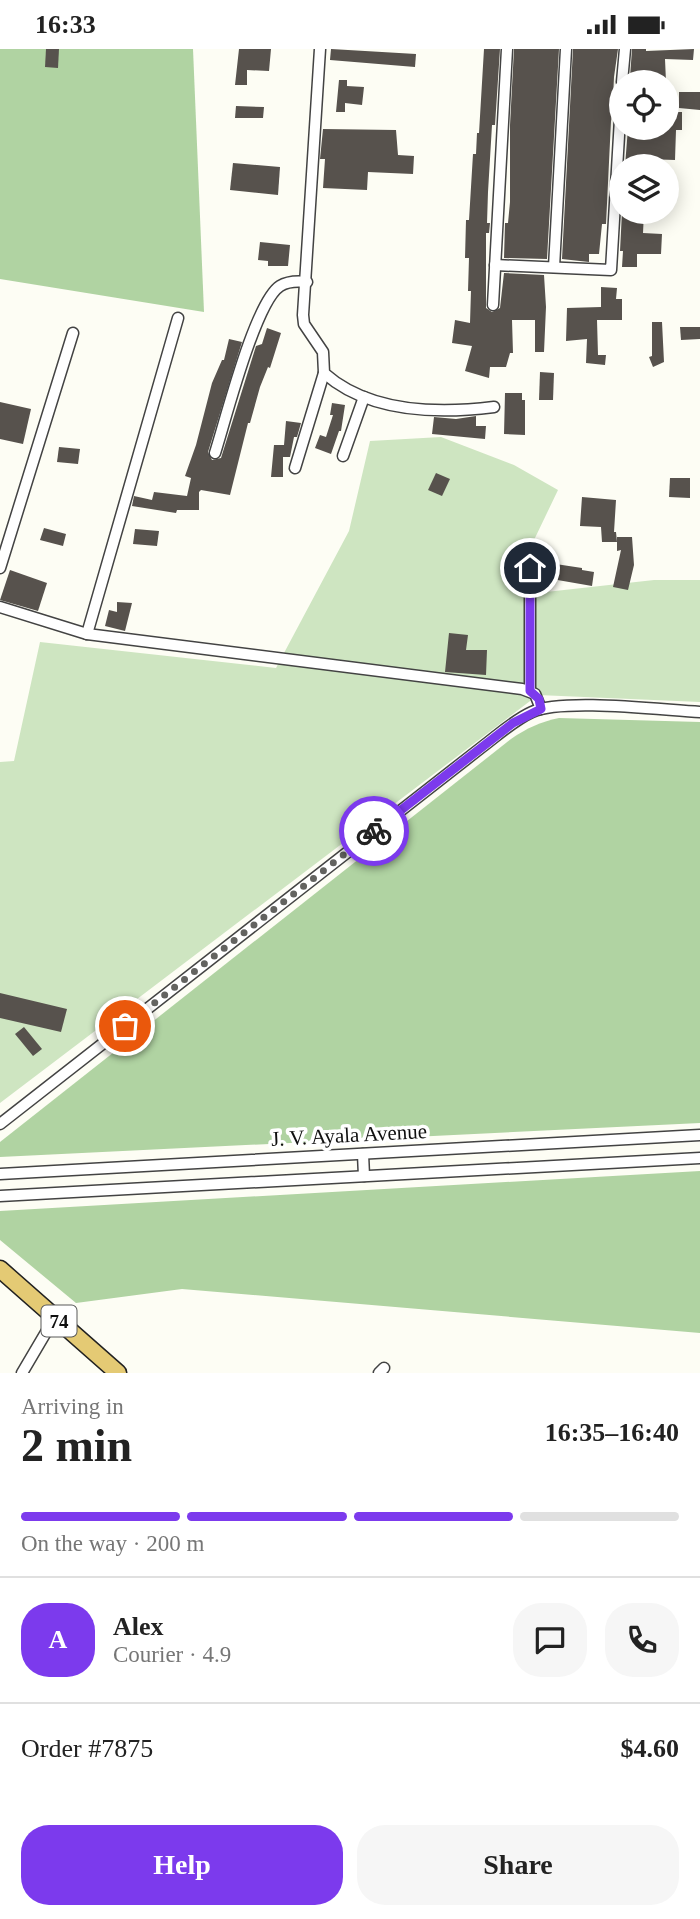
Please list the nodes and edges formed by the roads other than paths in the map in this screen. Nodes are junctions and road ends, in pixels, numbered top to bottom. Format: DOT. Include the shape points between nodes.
graph roads {
  1 [pos="320,49"];
  2 [pos="508,49"];
  3 [pos="566,49"];
  4 [pos="625,49"];
  5 [pos="623,70"];
  6 [pos="619,140"];
  7 [pos="495,265"];
  8 [pos="554,267"];
  9 [pos="307,282"];
  10 [pos="493,305"];
  11 [pos="178,319"];
  12 [pos="73,333"];
  13 [pos="324,373"];
  14 [pos="364,397"];
  15 [pos="494,407"];
  16 [pos="215,453"];
  17 [pos="343,456"];
  18 [pos="296,468"];
  19 [pos="0,568"];
  20 [pos="530,568"];
  21 [pos="0,607"];
  22 [pos="86,634"];
  23 [pos="530,691"];
  24 [pos="541,709"];
  25 [pos="700,712"];
  26 [pos="0,1124"];
  27 [pos="700,1135"];
  28 [pos="363,1154"];
  29 [pos="700,1158"];
  30 [pos="0,1174"];
  31 [pos="364,1176"];
  32 [pos="0,1196"];
  33 [pos="0,1269"];
  34 [pos="55,1317"];
  35 [pos="22,1373"];
  36 [pos="118,1373"];
  1 -- 9 [label="street"];
  2 -- 7 [label="street"];
  3 -- 8 [label="street"];
  4 -- 5 [label="street"];
  6 -- 8 [label="street" via="611,270"];
  7 -- 8 [label="street"];
  7 -- 10 [label="street"];
  9 -- 13 [label="street" via="304,324 320,345"];
  9 -- 16 [label="street" via="280,286 266,306 248,345"];
  11 -- 22 [label="street"];
  12 -- 19 [label="street"];
  13 -- 14 [label="street"];
  13 -- 18 [label="street"];
  14 -- 15 [label="street" via="431,411"];
  14 -- 17 [label="street"];
  20 -- 23 [label="street"];
  21 -- 22 [label="street"];
  22 -- 23 [label="street"];
  23 -- 24 [label="street" via="539,699"];
  24 -- 25 [label="street" via="572,706"];
  24 -- 26 [label="street" via="513,723"];
  27 -- 28 [label="street, J. V. Ayala Avenue"];
  28 -- 30 [label="street, J. V. Ayala Avenue"];
  28 -- 31 [label="street"];
  29 -- 31 [label="street, J. V. Ayala Avenue"];
  31 -- 32 [label="street, J. V. Ayala Avenue"];
  33 -- 34 [label="highway, 74"];
  34 -- 35 [label="street"];
  34 -- 36 [label="highway, 74"];
}
